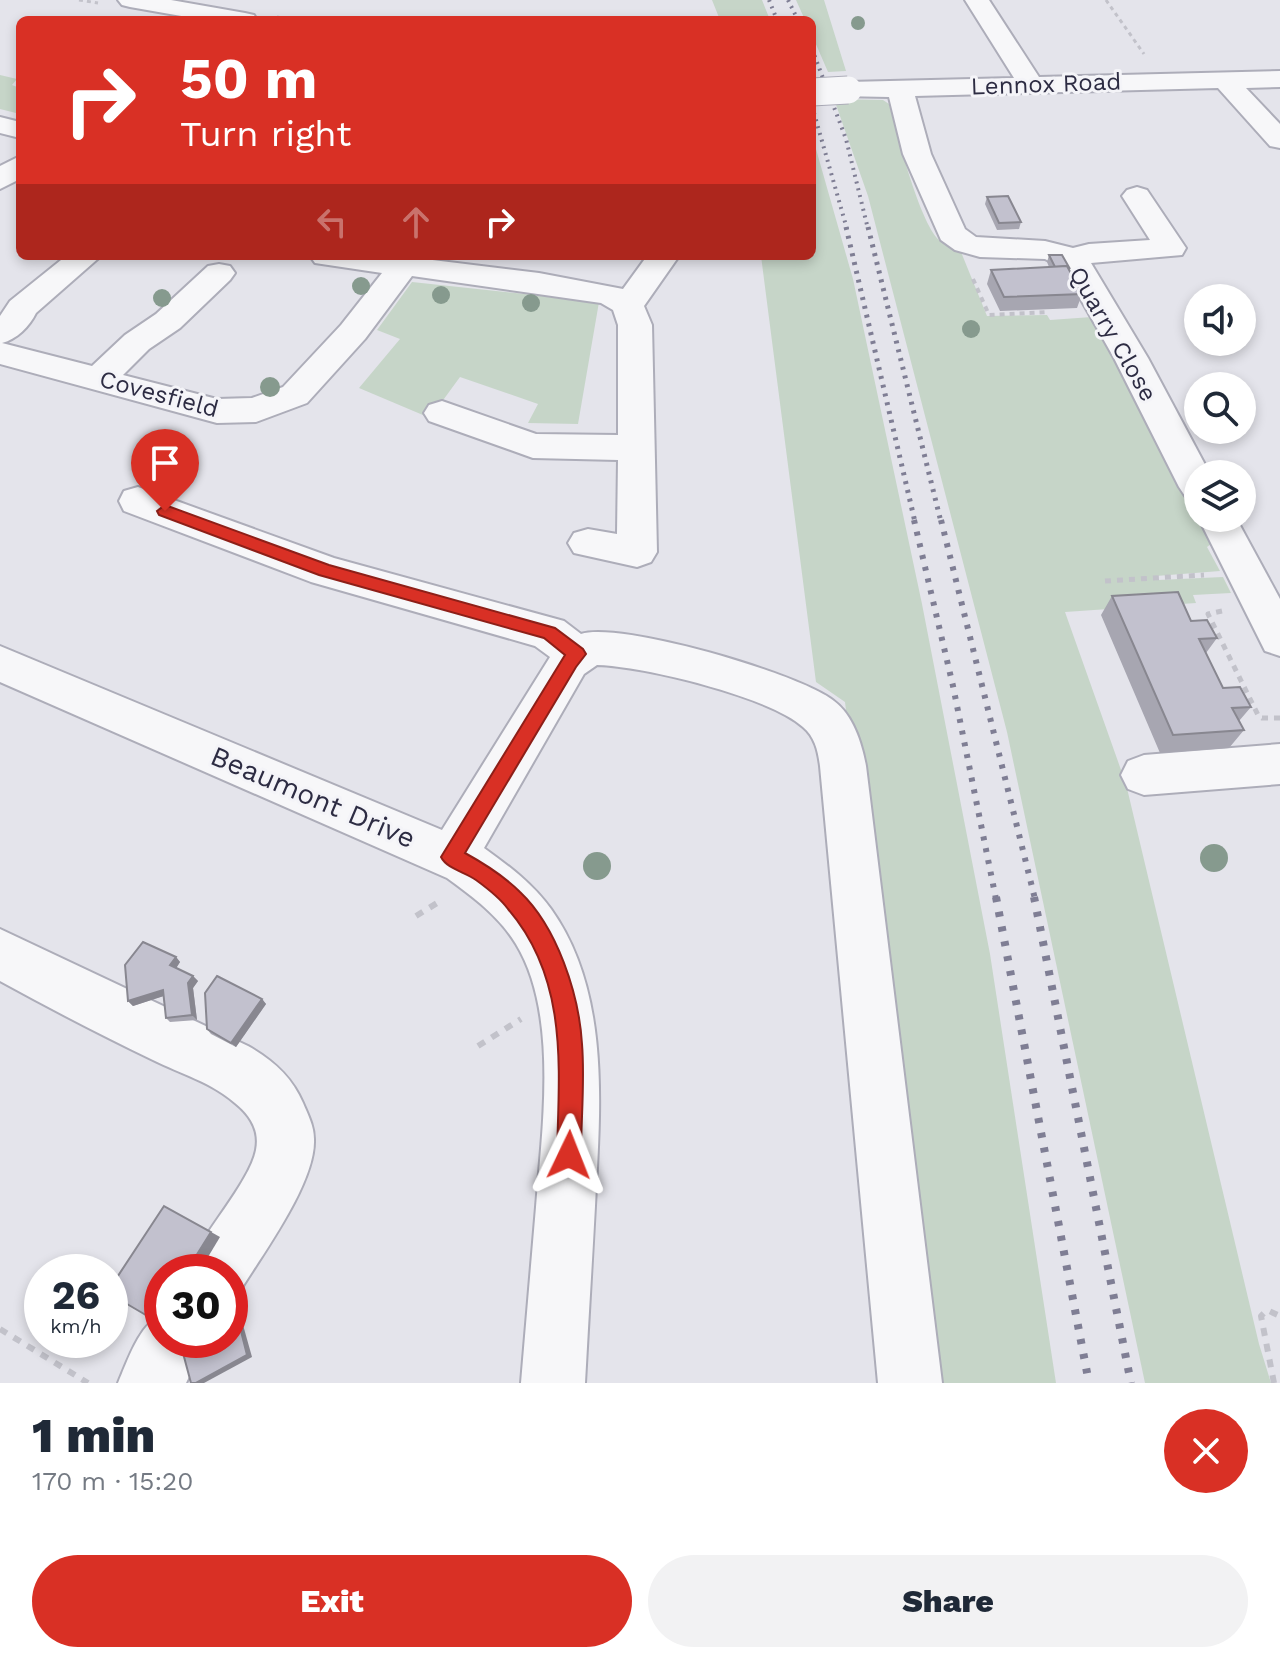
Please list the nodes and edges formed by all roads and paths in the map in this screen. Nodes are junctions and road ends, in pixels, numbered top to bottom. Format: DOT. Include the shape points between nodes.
graph roads {
  1 [pos="130,0"];
  2 [pos="977,0"];
  3 [pos="1106,0"];
  4 [pos="222,16"];
  5 [pos="1280,79"];
  6 [pos="1163,81"];
  7 [pos="1226,81"];
  8 [pos="1031,85"];
  9 [pos="900,88"];
  10 [pos="816,92"];
  11 [pos="1280,140"];
  12 [pos="1137,196"];
  13 [pos="1071,259"];
  14 [pos="80,260"];
  15 [pos="354,260"];
  16 [pos="661,260"];
  17 [pos="403,267"];
  18 [pos="219,273"];
  19 [pos="974,276"];
  20 [pos="627,305"];
  21 [pos="1048,312"];
  22 [pos="0,333"];
  23 [pos="0,353"];
  24 [pos="99,379"];
  25 [pos="442,413"];
  26 [pos="637,448"];
  27 [pos="1184,460"];
  28 [pos="138,501"];
  29 [pos="1224,532"];
  30 [pos="588,543"];
  31 [pos="1211,575"];
  32 [pos="1105,581"];
  33 [pos="1233,610"];
  34 [pos="1280,639"];
  35 [pos="1209,643"];
  36 [pos="1223,643"];
  37 [pos="577,654"];
  38 [pos="0,663"];
  39 [pos="1256,710"];
  40 [pos="1242,711"];
  41 [pos="1280,718"];
  42 [pos="1280,764"];
  43 [pos="1144,775"];
  44 [pos="451,876"];
  45 [pos="416,916"];
  46 [pos="0,954"];
  47 [pos="529,1014"];
  48 [pos="478,1046"];
  49 [pos="227,1254"];
  50 [pos="1280,1316"];
  51 [pos="0,1329"];
  52 [pos="165,1358"];
  53 [pos="88,1383"];
  54 [pos="150,1383"];
  55 [pos="553,1383"];
  56 [pos="910,1383"];
  57 [pos="1274,1383"];
  1 -- 4 [label="street"];
  2 -- 8 [label="street"];
  3 -- 6 [label="path"];
  5 -- 7 [label="street, Lennox Road"];
  6 -- 7 [label="street, Lennox Road"];
  6 -- 8 [label="street, Lennox Road"];
  7 -- 11 [label="street"];
  8 -- 9 [label="street, Lennox Road"];
  9 -- 10 [label="street, Lennox Road, bridge"];
  9 -- 13 [label="street, Quarry Close" via="917,154 954,236 982,248 1037,247"];
  12 -- 13 [label="street" via="1171,248 1093,252"];
  13 -- 27 [label="street, Quarry Close"];
  14 -- 22 [label="street"];
  15 -- 17 [label="street"];
  16 -- 20 [label="street"];
  17 -- 20 [label="street" via="607,294"];
  17 -- 24 [label="street, Covesfield" via="304,385 278,404 225,412"];
  18 -- 24 [label="street"];
  19 -- 21 [label="path" via="989,315"];
  20 -- 26 [label="street" via="635,325"];
  23 -- 24 [label="street, Covesfield"];
  25 -- 26 [label="street" via="533,446"];
  26 -- 30 [label="street" via="637,552"];
  28 -- 37 [label="street" via="325,571 549,633"];
  29 -- 34 [label="street"];
  31 -- 32 [label="path"];
  33 -- 36 [label="path" via="1208,613"];
  35 -- 36 [label="path"];
  36 -- 39 [label="path"];
  37 -- 44 [label="street"];
  37 -- 56 [label="street" via="591,647 613,649 763,688 813,709 837,738"];
  38 -- 44 [label="street, Beaumont Drive"];
  39 -- 40 [label="path"];
  39 -- 41 [label="path" via="1262,718"];
  42 -- 43 [label="street"];
  44 -- 45 [label="path"];
  44 -- 55 [label="street, Beaumont Drive" via="482,873 528,915 553,967 567,1014 569,1140"];
  46 -- 49 [label="street" via="248,1077 276,1108 284,1127 282,1160"];
  47 -- 48 [label="path"];
  50 -- 57 [label="path" via="1267,1310 1261,1316"];
  51 -- 53 [label="path"];
  52 -- 54 [label="street"];
}
